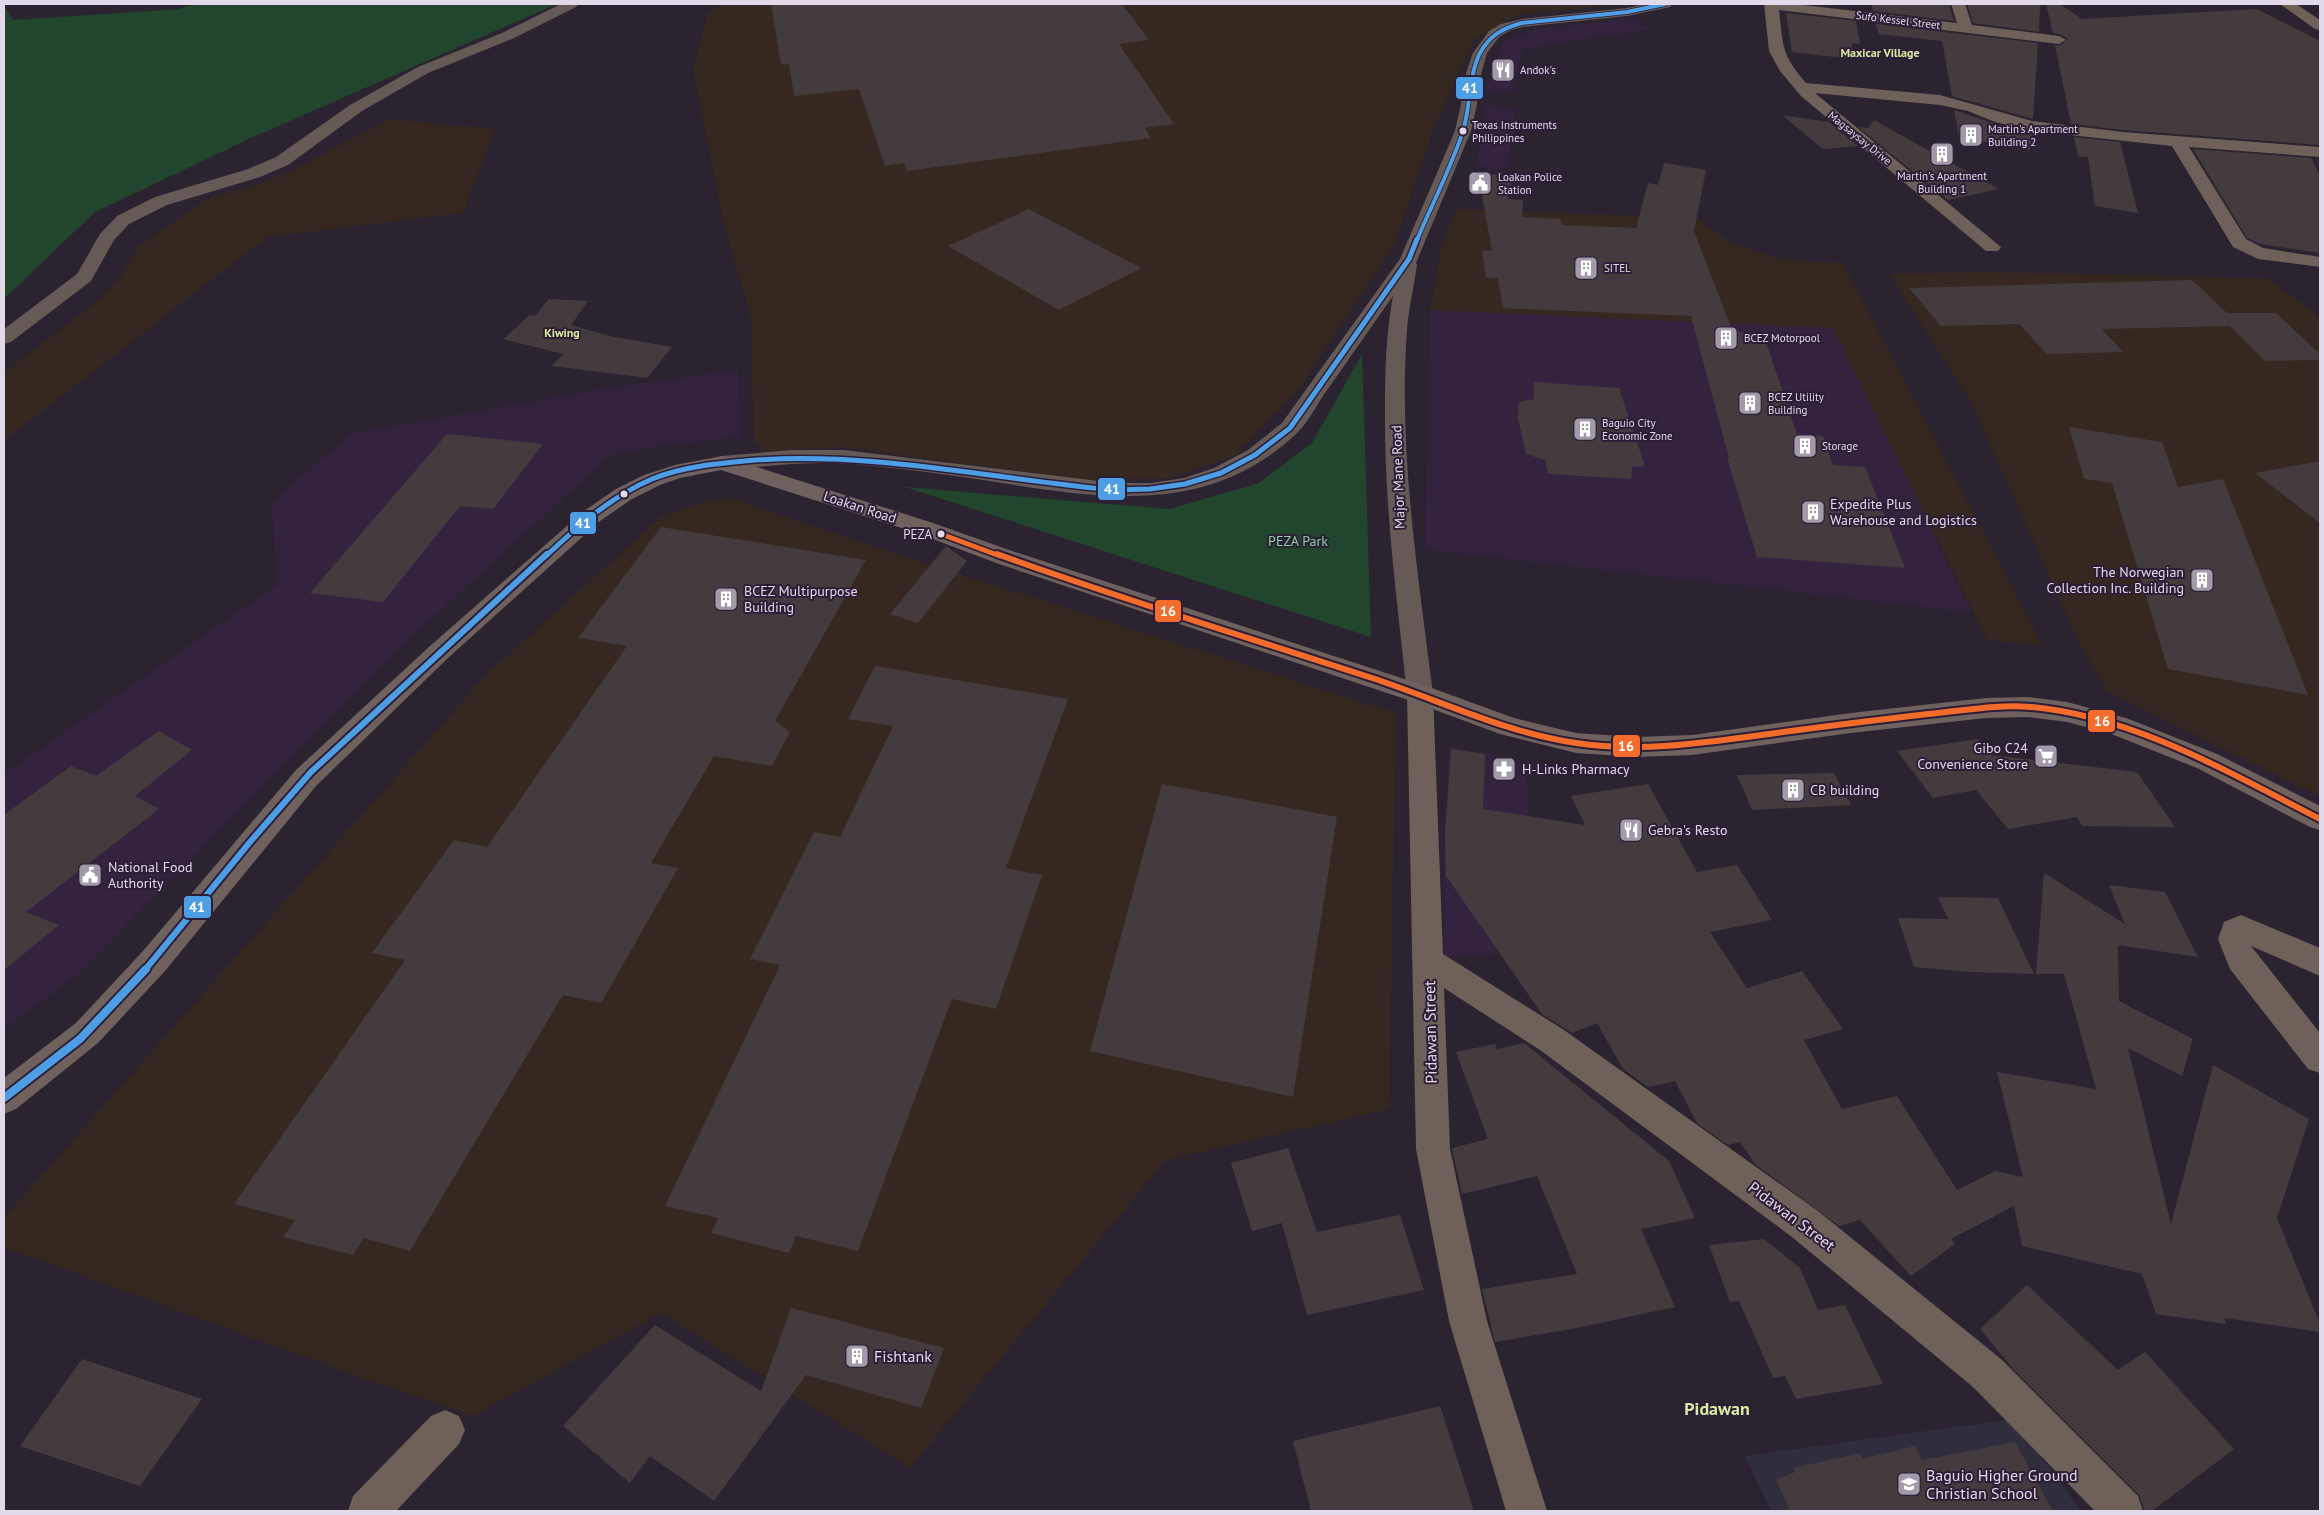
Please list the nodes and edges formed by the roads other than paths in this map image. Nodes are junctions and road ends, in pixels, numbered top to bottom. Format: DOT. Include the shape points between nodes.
graph roads {
  1 [pos="571,4"];
  2 [pos="1665,4"];
  3 [pos="1771,4"];
  4 [pos="1958,4"];
  5 [pos="2287,4"];
  6 [pos="2320,26"];
  7 [pos="1966,28"];
  8 [pos="2059,40"];
  9 [pos="1801,87"];
  10 [pos="2178,140"];
  11 [pos="2320,152"];
  12 [pos="1992,247"];
  13 [pos="1409,260"];
  14 [pos="2320,262"];
  15 [pos="4,338"];
  16 [pos="722,463"];
  17 [pos="1420,694"];
  18 [pos="2320,819"];
  19 [pos="1428,961"];
  20 [pos="2320,962"];
  21 [pos="2320,1058"];
  22 [pos="4,1098"];
  23 [pos="445,1430"];
  24 [pos="368,1511"];
  25 [pos="1526,1511"];
  26 [pos="2123,1511"];
  1 -- 15 [label="main road" via="507,36 423,70 356,108 282,161 254,173 161,201 123,220 106,238 84,277"];
  2 -- 13 [label="main road, Loakan Road" via="1627,12 1522,23 1494,34 1480,53 1470,85 1463,131"];
  3 -- 7 [label="street, Sufo Kessel Street"];
  3 -- 9 [label="street, Magsaysay Drive" via="1776,51"];
  4 -- 7 [label="street"];
  5 -- 6 [label="street"];
  7 -- 8 [label="street, Sufo Kessel Street"];
  9 -- 10 [label="street" via="1940,100 2032,126"];
  9 -- 12 [label="street, Magsaysay Drive"];
  10 -- 11 [label="street"];
  10 -- 14 [label="street" via="2239,243 2266,255"];
  13 -- 16 [label="main road, Loakan Road" via="1290,428 1268,448 1231,470 1195,482 1170,488 1129,491 1077,488 859,458 796,456"];
  13 -- 17 [label="main road, Major Mane Road" via="1397,335 1395,466"];
  16 -- 17 [label="main road, Loakan Road"];
  16 -- 22 [label="main road, Loakan Road" via="652,480 624,494 584,523 439,652 306,778 154,961 87,1033"];
  17 -- 18 [label="main road, Loakan Road" via="1510,727 1576,743 1636,747 1692,745 1986,708 2028,707 2067,712 2116,725 2207,761"];
  17 -- 19 [label="street, Pidawan Street"];
  19 -- 25 [label="street, Pidawan Street" via="1433,1149 1468,1322"];
  19 -- 26 [label="street, Pidawan Street" via="1552,1040 1805,1224 1987,1373"];
  20 -- 21 [label="street" via="2241,928 2232,938 2242,959"];
  23 -- 24 [label="street"];
}
